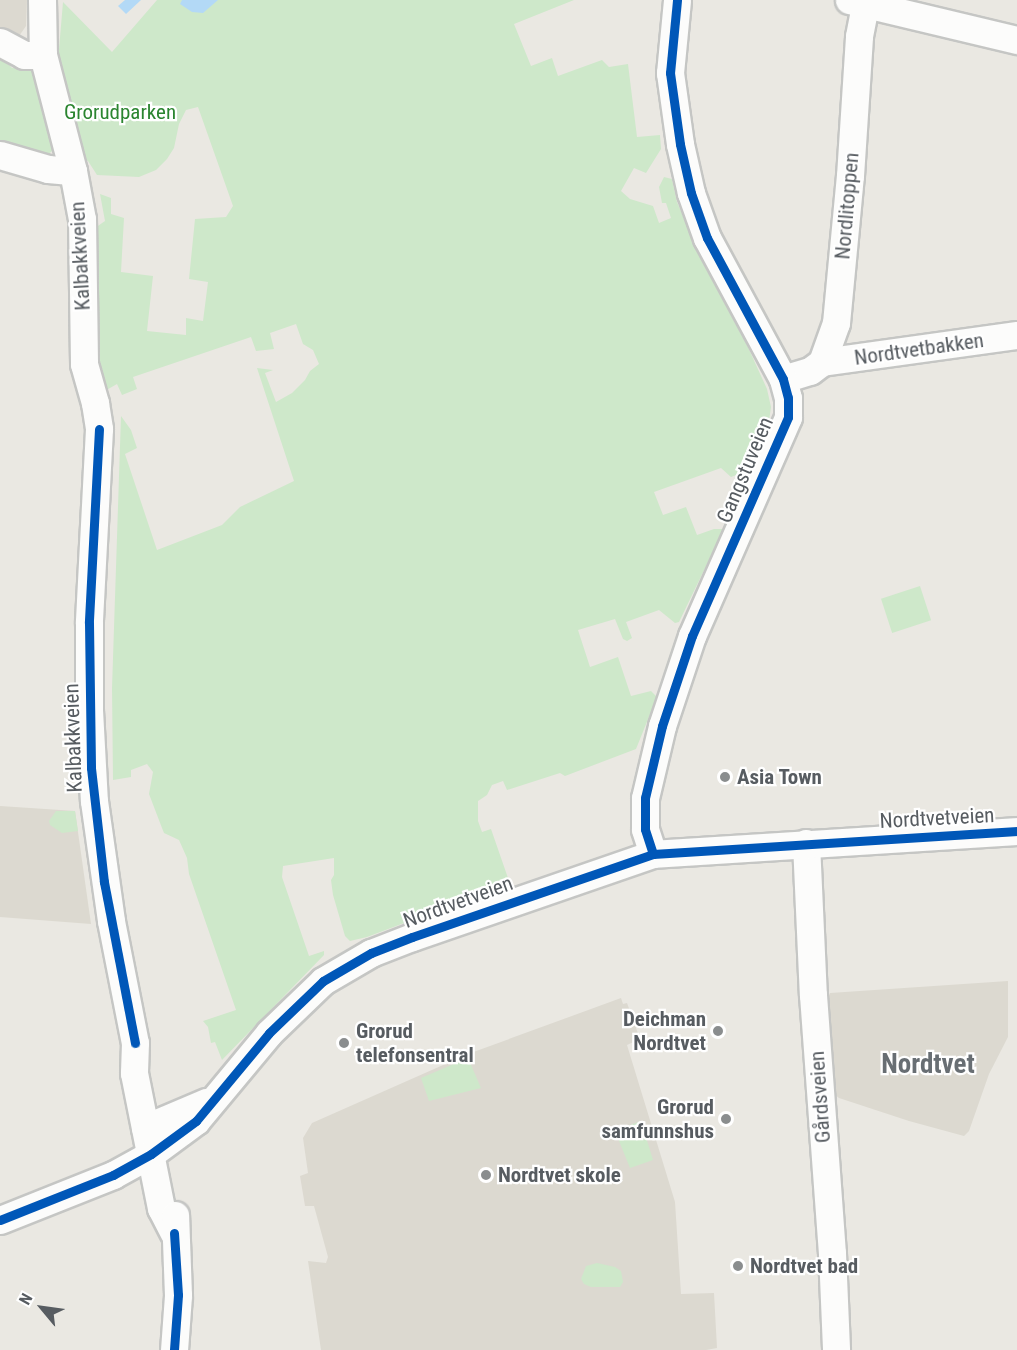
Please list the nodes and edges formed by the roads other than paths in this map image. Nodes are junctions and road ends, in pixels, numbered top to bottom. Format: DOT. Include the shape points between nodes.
graph roads {
  1 [pos="42,0"];
  2 [pos="677,0"];
  3 [pos="857,2"];
  4 [pos="1017,40"];
  5 [pos="0,42"];
  6 [pos="43,55"];
  7 [pos="0,155"];
  8 [pos="70,160"];
  9 [pos="1017,335"];
  10 [pos="822,362"];
  11 [pos="783,379"];
  12 [pos="1017,831"];
  13 [pos="806,843"];
  14 [pos="652,854"];
  15 [pos="155,1137"];
  16 [pos="0,1221"];
  17 [pos="174,1350"];
  18 [pos="836,1350"];
  1 -- 6 [label="street"];
  2 -- 11 [label="street, Gangstuveien" via="670,73 691,193 708,238"];
  3 -- 4 [label="street"];
  3 -- 10 [label="street, Nordlitoppen" via="859,36 841,290 836,323"];
  5 -- 6 [label="street" via="24,55"];
  6 -- 8 [label="street, Kalbakkveien"];
  7 -- 8 [label="street" via="48,169"];
  8 -- 15 [label="street, Kalbakkveien" via="83,232 84,364 99,429 89,623 93,789 107,902 135,1043 149,1067"];
  9 -- 10 [label="street, Nordtvetbakken"];
  10 -- 11 [label="street" via="810,371"];
  11 -- 14 [label="street, Gangstuveien" via="788,417 692,636 656,745 645,798 645,829"];
  12 -- 13 [label="street, Nordtvetveien"];
  13 -- 14 [label="street, Nordtvetveien"];
  13 -- 18 [label="street, Gårdsveien"];
  14 -- 15 [label="street, Nordtvetveien" via="412,937 345,966 300,1001 213,1099"];
  15 -- 16 [label="street, Nordtvetveien" via="113,1174"];
  15 -- 17 [label="street, Kalbakkveien" via="161,1208 174,1233 178,1295"];
}
